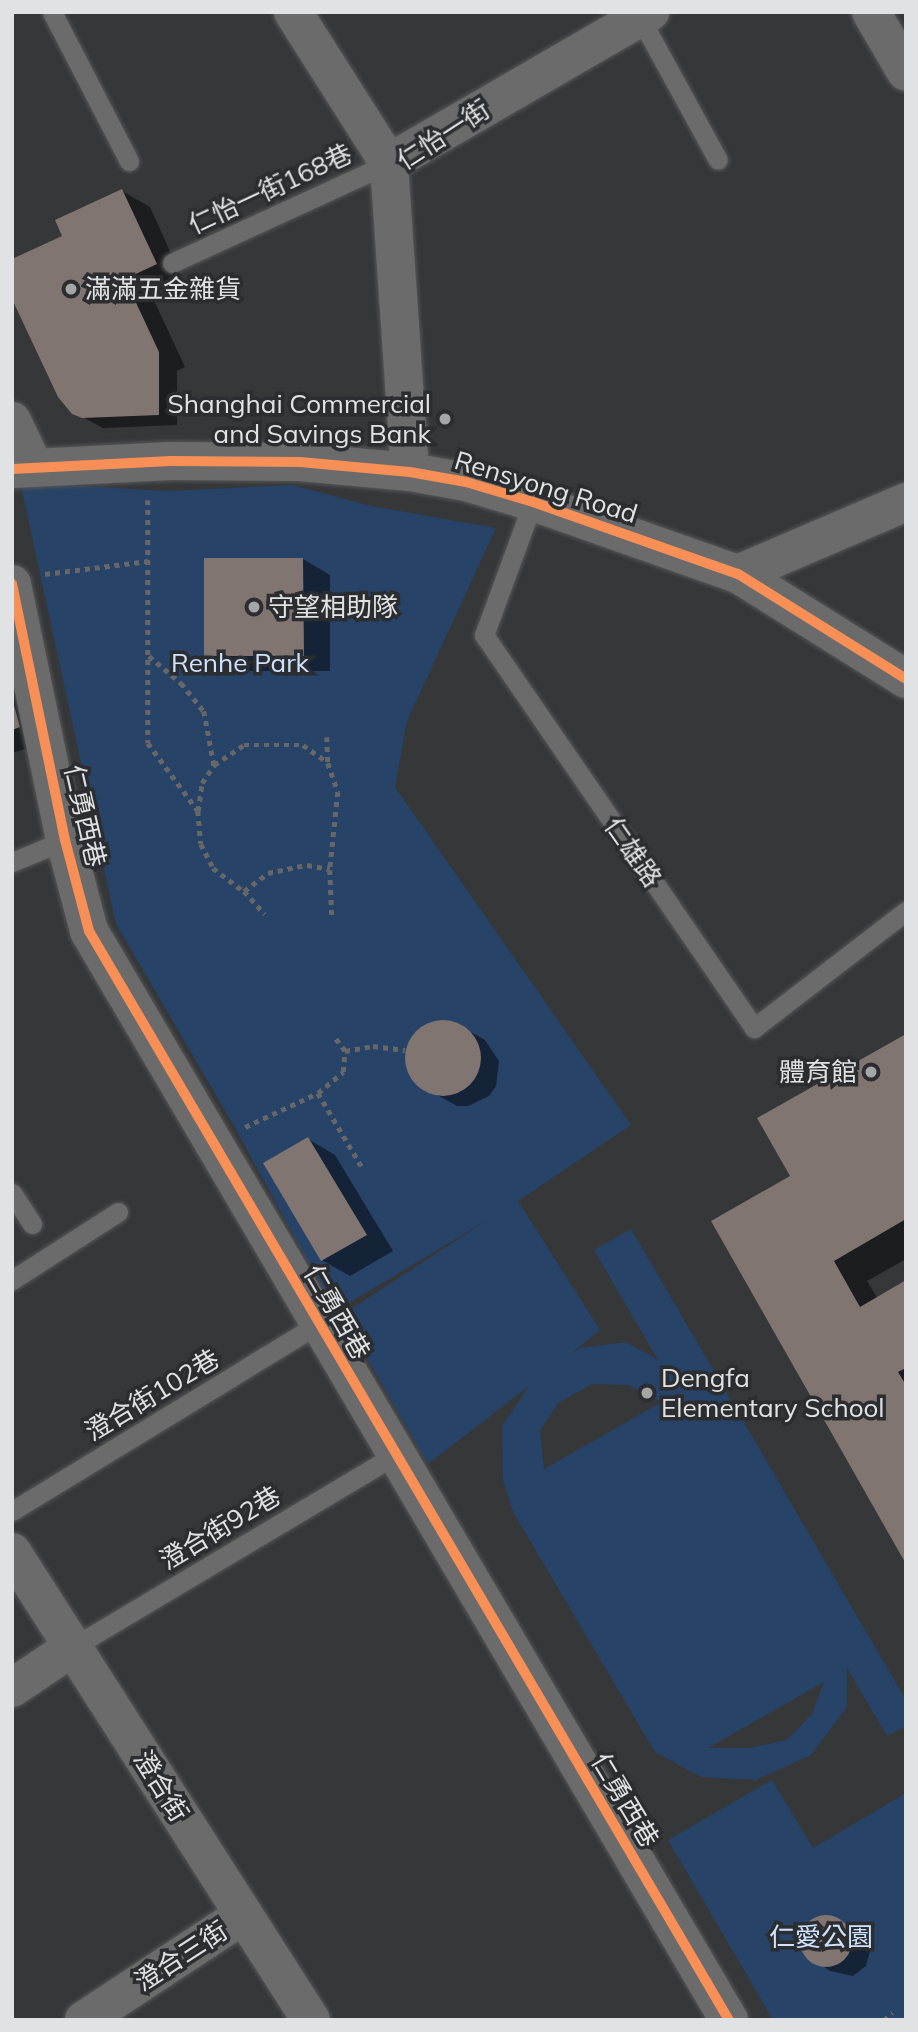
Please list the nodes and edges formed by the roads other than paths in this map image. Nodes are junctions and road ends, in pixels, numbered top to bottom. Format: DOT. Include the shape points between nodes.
graph roads {
  1 [pos="52,12"];
  2 [pos="293,12"];
  3 [pos="871,12"];
  4 [pos="642,14"];
  5 [pos="906,72"];
  6 [pos="718,160"];
  7 [pos="129,161"];
  8 [pos="389,163"];
  9 [pos="173,263"];
  10 [pos="12,421"];
  11 [pos="23,468"];
  12 [pos="410,472"];
  13 [pos="533,502"];
  14 [pos="906,502"];
  15 [pos="738,574"];
  16 [pos="25,580"];
  17 [pos="906,679"];
  18 [pos="65,840"];
  19 [pos="12,862"];
  20 [pos="906,911"];
  21 [pos="12,1192"];
  22 [pos="118,1212"];
  23 [pos="32,1224"];
  24 [pos="12,1280"];
  25 [pos="318,1324"];
  26 [pos="395,1455"];
  27 [pos="12,1511"];
  28 [pos="12,1552"];
  29 [pos="73,1647"];
  30 [pos="12,1688"];
  31 [pos="243,1914"];
  32 [pos="84,2020"];
  33 [pos="311,2020"];
  34 [pos="729,2020"];
  1 -- 7 [label="lane"];
  2 -- 8 [label="street"];
  3 -- 5 [label="street"];
  4 -- 6 [label="lane"];
  4 -- 8 [label="street, 仁怡一街"];
  8 -- 9 [label="lane, 仁怡一街168巷"];
  8 -- 12 [label="street, 仁怡一街"];
  10 -- 11 [label="street"];
  11 -- 12 [label="street, Rensyong Road" via="275,461"];
  12 -- 13 [label="street, Rensyong Road" via="466,482"];
  13 -- 15 [label="street, Rensyong Road"];
  13 -- 20 [label="lane, 仁雄路" via="484,635 754,1028"];
  14 -- 15 [label="street"];
  15 -- 17 [label="street, Rensyong Road"];
  16 -- 18 [label="street, 仁勇西巷"];
  18 -- 19 [label="lane"];
  18 -- 25 [label="street, 仁勇西巷" via="89,931"];
  21 -- 23 [label="lane"];
  22 -- 24 [label="lane"];
  25 -- 26 [label="street, 仁勇西巷"];
  25 -- 27 [label="lane, 澄合街102巷"];
  26 -- 29 [label="lane, 澄合街92巷"];
  26 -- 34 [label="street, 仁勇西巷"];
  28 -- 29 [label="street, 澄合街"];
  29 -- 30 [label="street"];
  29 -- 31 [label="street, 澄合街"];
  31 -- 32 [label="street, 澄合三街"];
  31 -- 33 [label="street, 澄合街"];
}
